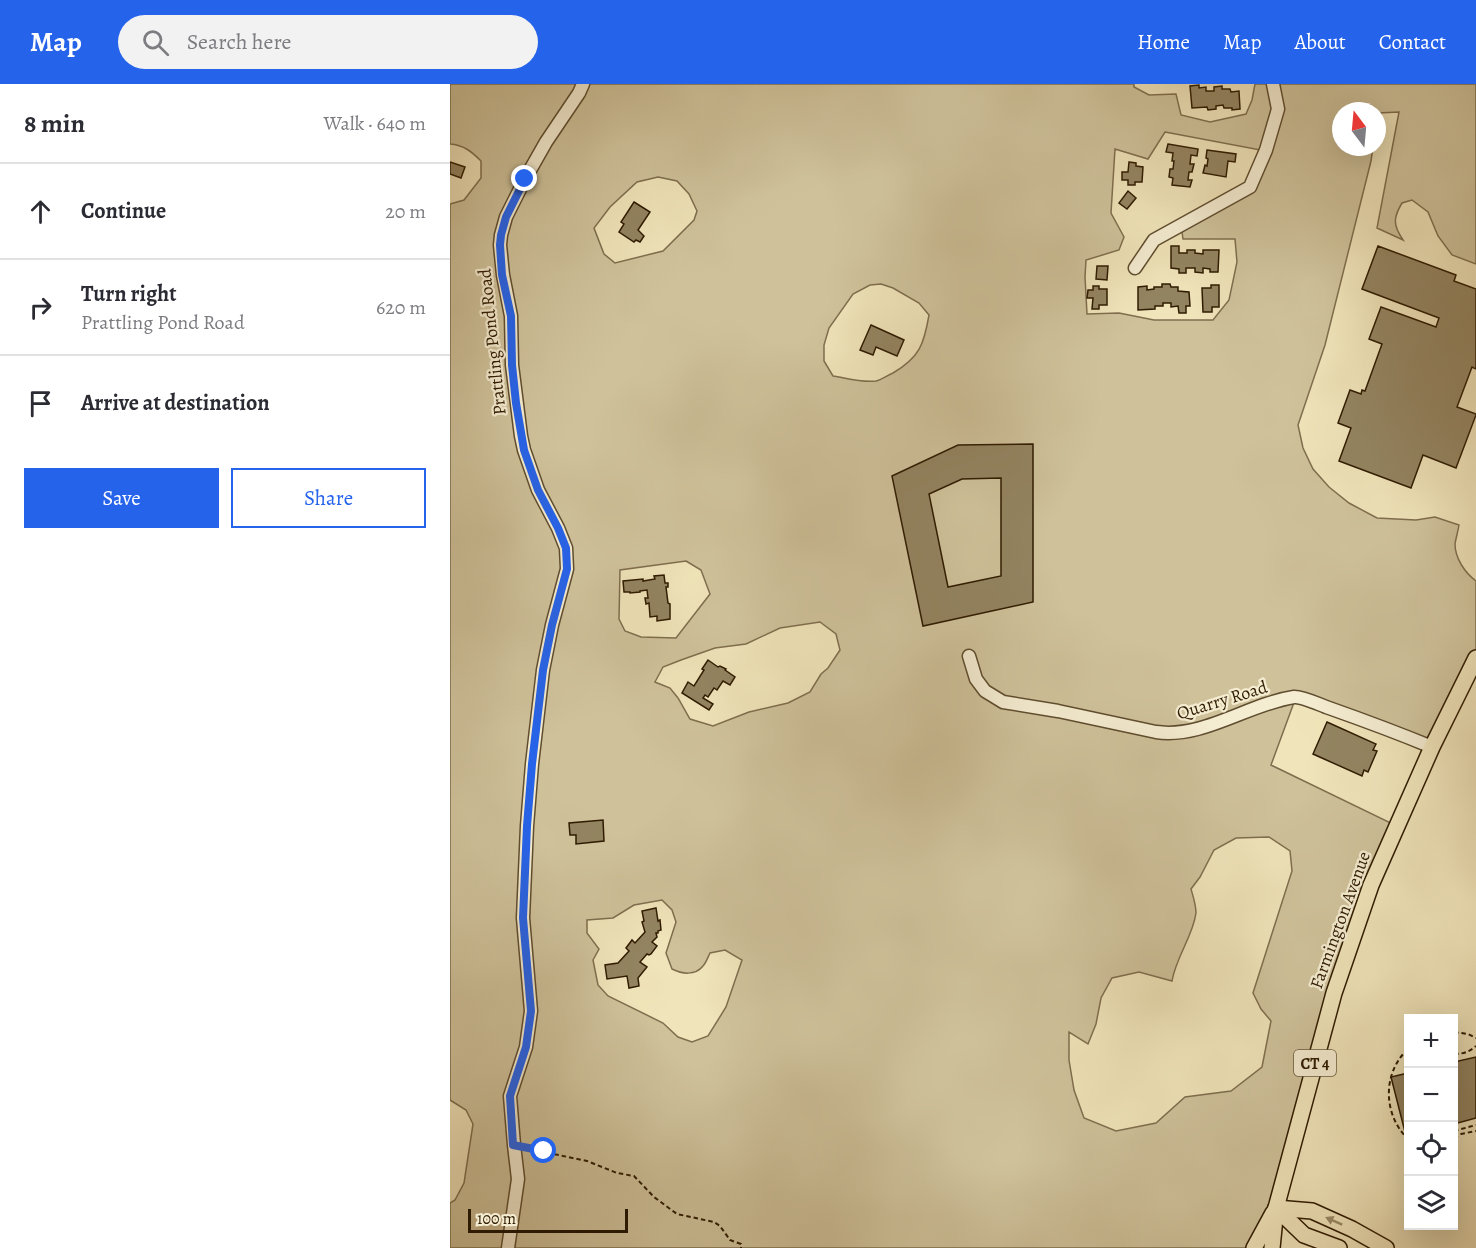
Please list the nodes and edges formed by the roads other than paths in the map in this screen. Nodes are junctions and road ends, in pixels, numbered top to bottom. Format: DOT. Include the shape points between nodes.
graph roads {
  1 [pos="583,84"];
  2 [pos="1273,84"];
  3 [pos="1135,268"];
  4 [pos="969,656"];
  5 [pos="1476,658"];
  6 [pos="1432,747"];
  7 [pos="1276,1208"];
  8 [pos="508,1248"];
  9 [pos="1254,1248"];
  10 [pos="1272,1248"];
  11 [pos="1339,1248"];
  12 [pos="1386,1248"];
  1 -- 8 [label="street, Prattling Pond Road" via="525,179 506,217 500,245 511,316 512,365 521,436 538,490 566,548 567,569 543,670 532,764 523,918 531,1011 526,1047 510,1096 518,1179"];
  2 -- 3 [label="street" via="1278,109 1250,187 1154,240"];
  4 -- 6 [label="street, Quarry Road" via="976,679 985,691 1004,702 1156,732 1185,732 1297,696"];
  5 -- 6 [label="main road, Farmington Avenue / CT 4"];
  6 -- 7 [label="main road, Farmington Avenue / CT 4" via="1368,894 1334,993"];
  7 -- 9 [label="main road, Farmington Avenue / CT 4"];
  7 -- 10 [label="main road, Farmington Avenue / CT 4"];
  7 -- 11 [label="main road" via="1304,1235"];
  12 -- 7 [label="main road, one-way" via="1312,1211"];
}
